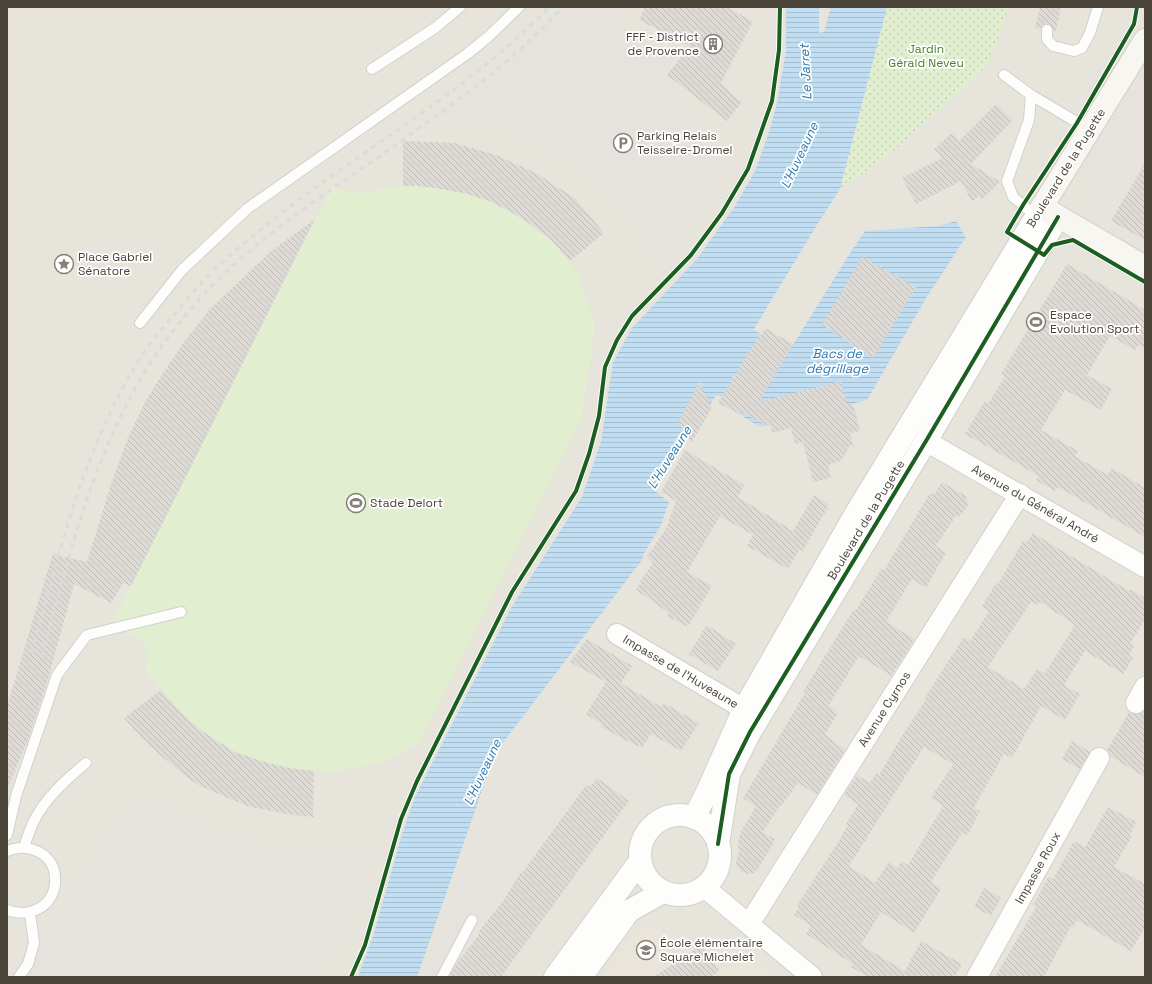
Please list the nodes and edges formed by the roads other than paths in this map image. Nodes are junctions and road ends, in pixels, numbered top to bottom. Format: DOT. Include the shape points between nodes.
graph roads {
  1 [pos="460,7"];
  2 [pos="519,7"];
  3 [pos="1098,7"];
  4 [pos="1047,30"];
  5 [pos="1145,40"];
  6 [pos="372,69"];
  7 [pos="1004,75"];
  8 [pos="1031,95"];
  9 [pos="1090,130"];
  10 [pos="1046,213"];
  11 [pos="1145,267"];
  12 [pos="140,323"];
  13 [pos="926,441"];
  14 [pos="1020,494"];
  15 [pos="1145,567"];
  16 [pos="181,612"];
  17 [pos="617,634"];
  18 [pos="744,709"];
  19 [pos="749,733"];
  20 [pos="1099,758"];
  21 [pos="86,763"];
  22 [pos="694,818"];
  23 [pos="7,835"];
  24 [pos="718,844"];
  25 [pos="24,847"];
  26 [pos="7,851"];
  27 [pos="640,861"];
  28 [pos="704,887"];
  29 [pos="663,892"];
  30 [pos="7,910"];
  31 [pos="30,913"];
  32 [pos="472,920"];
  33 [pos="749,924"];
  34 [pos="19,977"];
  35 [pos="442,977"];
  36 [pos="555,977"];
  37 [pos="581,977"];
  38 [pos="812,977"];
  39 [pos="977,977"];
  1 -- 6 [label="lane" via="435,28"];
  2 -- 12 [label="lane" via="467,54 248,208 182,270"];
  3 -- 4 [label="lane" via="1082,48 1074,51 1053,46 1047,39"];
  5 -- 9 [label="main road, Boulevard de la Pugette"];
  7 -- 8 [label="lane"];
  8 -- 9 [label="lane"];
  8 -- 10 [label="lane" via="1029,120 1007,181 1013,197"];
  9 -- 10 [label="main road, Boulevard de la Pugette"];
  10 -- 11 [label="main road"];
  10 -- 13 [label="street, Boulevard de la Pugette"];
  10 -- 18 [label="street, Boulevard de la Pugette" via="855,516"];
  13 -- 14 [label="street, Avenue du Général André"];
  13 -- 19 [label="street, Boulevard de la Pugette"];
  14 -- 15 [label="street, Avenue du Général André"];
  14 -- 33 [label="street, Avenue Cyrnos"];
  16 -- 23 [label="lane" via="87,635 57,676 16,796"];
  17 -- 18 [label="street, Impasse de l'Huveaune"];
  18 -- 19 [label="street, Impasse de l'Huveaune"];
  18 -- 22 [label="street, Boulevard de la Pugette"];
  19 -- 24 [label="street, Boulevard de la Pugette" via="729,774"];
  20 -- 39 [label="street, Impasse Roux"];
  21 -- 25 [label="lane" via="47,801 34,820"];
  22 -- 24 [label="street" via="705,824"];
  22 -- 27 [label="street" via="681,815 658,821 643,838"];
  24 -- 28 [label="street" via="718,868"];
  25 -- 26 [label="lane"];
  25 -- 31 [label="lane" via="35,849 44,855 51,864 56,879 52,896 36,911"];
  27 -- 29 [label="street" via="644,874"];
  27 -- 36 [label="street"];
  28 -- 29 [label="street" via="684,895"];
  28 -- 33 [label="street"];
  29 -- 37 [label="street" via="629,911"];
  30 -- 31 [label="lane" via="14,913"];
  31 -- 34 [label="lane" via="34,943 28,964"];
  32 -- 35 [label="lane"];
  33 -- 38 [label="street"];
}
